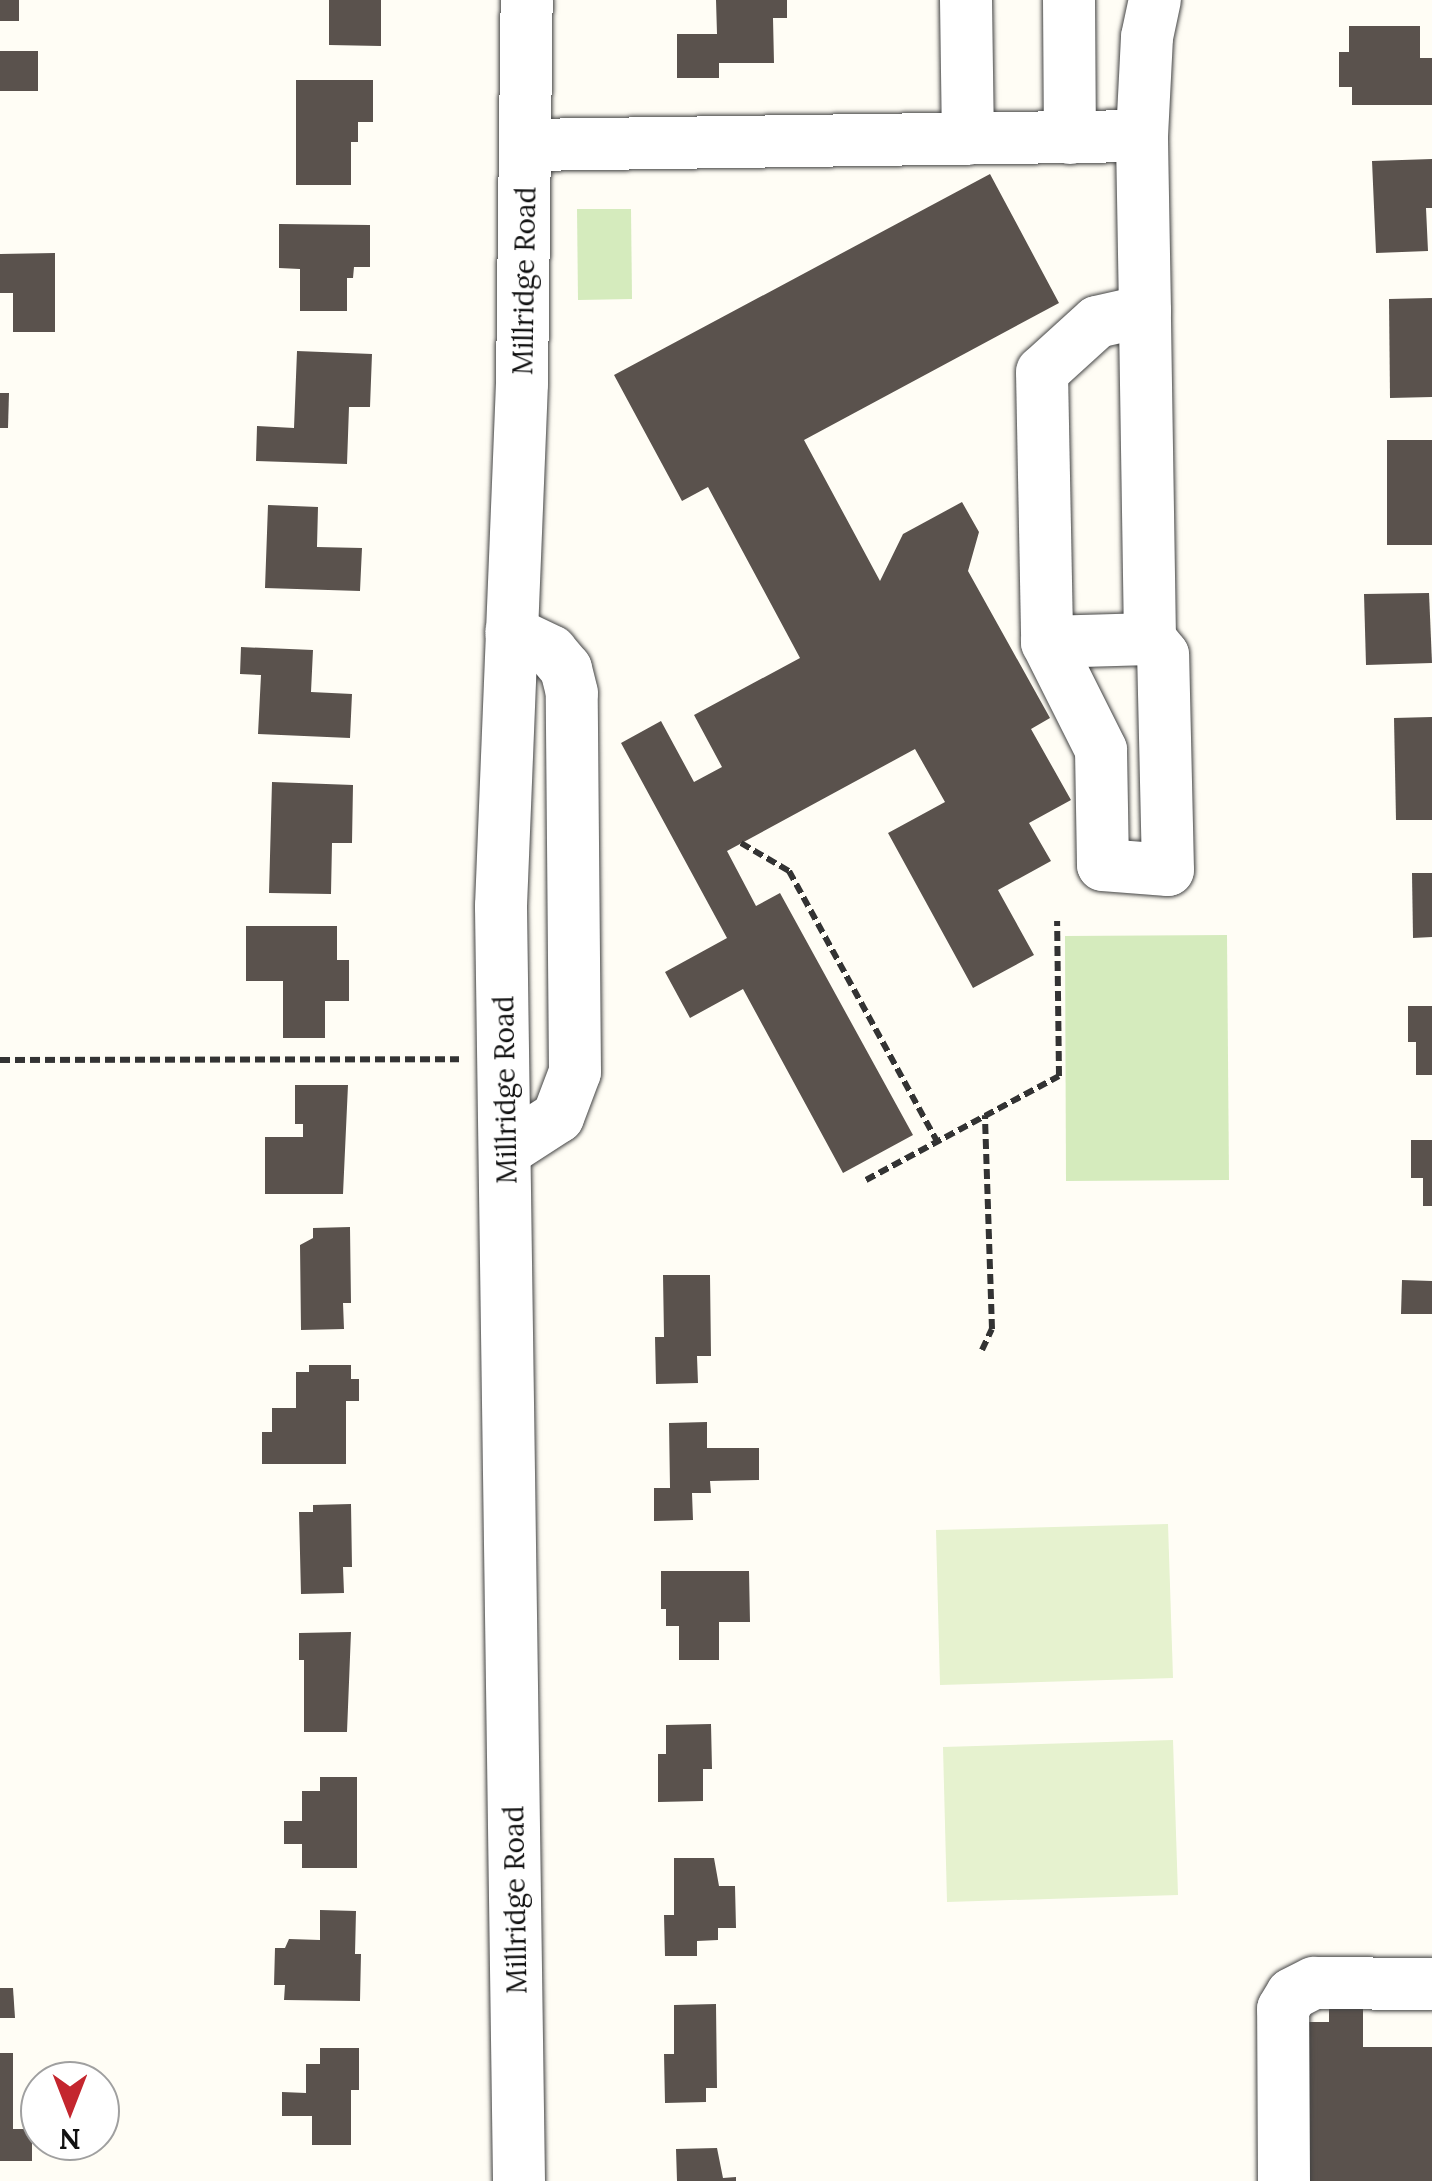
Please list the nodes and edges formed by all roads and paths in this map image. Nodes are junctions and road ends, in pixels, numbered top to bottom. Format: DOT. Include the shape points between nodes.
graph roads {
  1 [pos="527,0"];
  2 [pos="966,0"];
  3 [pos="1069,0"];
  4 [pos="1155,0"];
  5 [pos="1142,136"];
  6 [pos="1070,138"];
  7 [pos="968,139"];
  8 [pos="527,144"];
  9 [pos="1145,311"];
  10 [pos="511,632"];
  11 [pos="1150,639"];
  12 [pos="1047,642"];
  13 [pos="742,843"];
  14 [pos="1056,920"];
  15 [pos="459,1059"];
  16 [pos="0,1060"];
  17 [pos="985,1115"];
  18 [pos="937,1142"];
  19 [pos="505,1152"];
  20 [pos="866,1180"];
  21 [pos="982,1350"];
  22 [pos="1432,1984"];
  23 [pos="519,2181"];
  24 [pos="1284,2181"];
  1 -- 8 [label="street, Millridge Road"];
  2 -- 7 [label="street"];
  3 -- 6 [label="street"];
  4 -- 5 [label="street"];
  5 -- 6 [label="street"];
  5 -- 9 [label="street"];
  6 -- 7 [label="street"];
  7 -- 8 [label="street"];
  8 -- 10 [label="street, Millridge Road"];
  9 -- 11 [label="street"];
  9 -- 12 [label="street" via="1097,322 1042,372"];
  10 -- 19 [label="street, Millridge Road" via="501,906"];
  10 -- 19 [label="street" via="551,651 566,669 572,693 576,1072 558,1117"];
  11 -- 12 [label="street"];
  11 -- 12 [label="street" via="1163,656 1168,870 1103,865 1100,750"];
  13 -- 18 [label="path" via="789,871"];
  14 -- 17 [label="path" via="1059,1076"];
  15 -- 16 [label="path"];
  17 -- 18 [label="path"];
  17 -- 21 [label="path" via="992,1329"];
  18 -- 20 [label="path"];
  19 -- 23 [label="street, Millridge Road"];
  22 -- 24 [label="street" via="1314,1983 1292,1994 1283,2009"];
}
